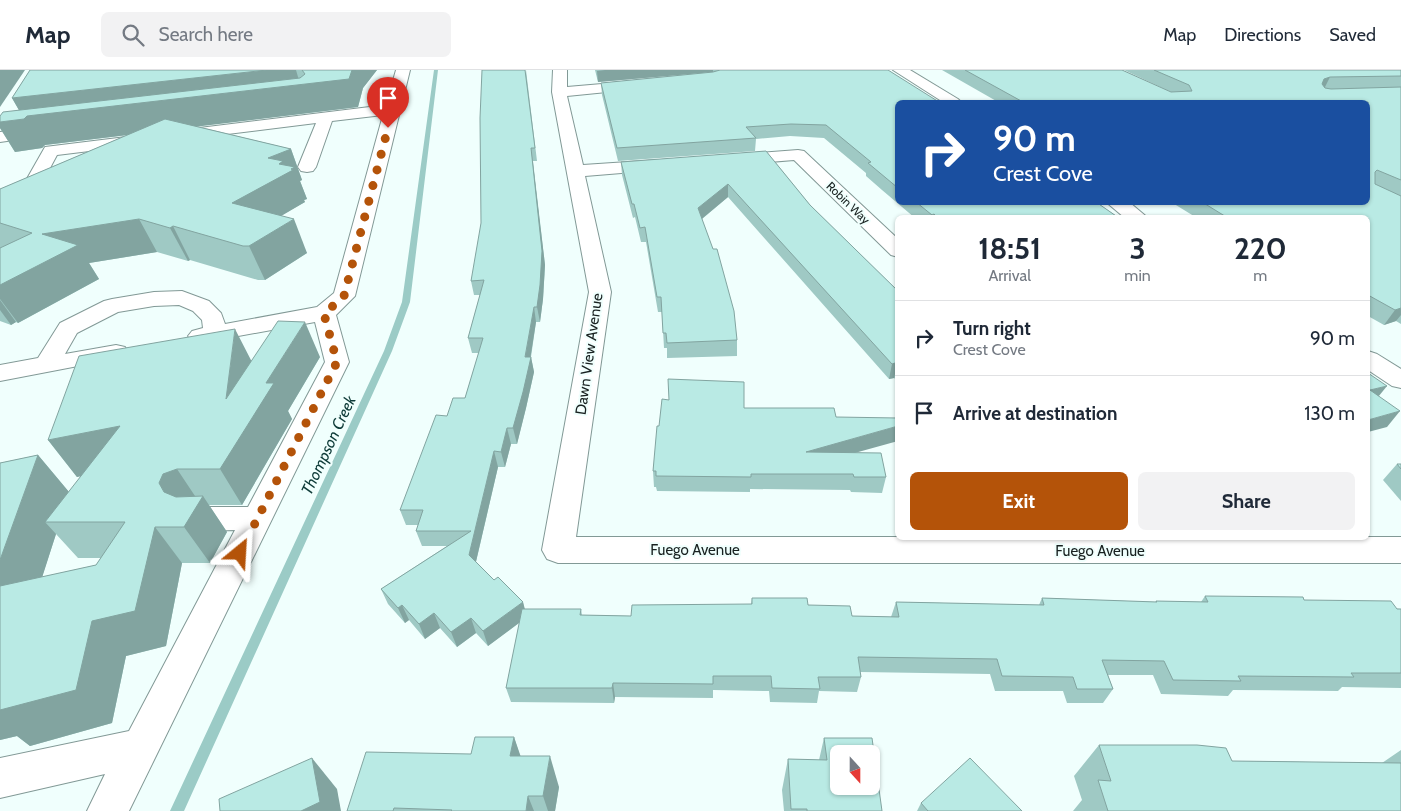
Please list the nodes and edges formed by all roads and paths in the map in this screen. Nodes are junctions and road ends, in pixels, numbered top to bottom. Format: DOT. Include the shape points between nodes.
graph roads {
  1 [pos="403,70"];
  2 [pos="900,70"];
  3 [pos="560,81"];
  4 [pos="655,84"];
  5 [pos="390,98"];
  6 [pos="950,100"];
  7 [pos="326,116"];
  8 [pos="56,130"];
  9 [pos="0,137"];
  10 [pos="721,161"];
  11 [pos="673,164"];
  12 [pos="307,167"];
  13 [pos="576,171"];
  14 [pos="1120,205"];
  15 [pos="16,212"];
  16 [pos="1134,215"];
  17 [pos="895,248"];
  18 [pos="324,314"];
  19 [pos="215,334"];
  20 [pos="178,340"];
  21 [pos="140,347"];
  22 [pos="1370,360"];
  23 [pos="46,365"];
  24 [pos="0,373"];
  25 [pos="1401,380"];
  26 [pos="258,518"];
  27 [pos="201,519"];
  28 [pos="1144,544"];
  29 [pos="558,550"];
  30 [pos="1401,550"];
  31 [pos="141,747"];
  32 [pos="0,778"];
  33 [pos="106,811"];
  1 -- 5 [label="street"];
  2 -- 6 [label="street"];
  3 -- 4 [label="street"];
  3 -- 13 [label="street, Dawn View Avenue"];
  5 -- 7 [label="street"];
  5 -- 18 [label="street" via="344,296"];
  7 -- 12 [label="street"];
  7 -- 15 [label="street" via="51,152"];
  8 -- 9 [label="street"];
  10 -- 17 [label="street, Robin Way" via="798,155"];
  11 -- 13 [label="street"];
  13 -- 29 [label="street, Dawn View Avenue" via="600,292"];
  14 -- 16 [label="street"];
  18 -- 19 [label="street"];
  18 -- 26 [label="street" via="337,362"];
  19 -- 20 [label="street"];
  19 -- 23 [label="street" via="213,318 201,306 182,298 112,306 68,328"];
  21 -- 23 [label="street"];
  22 -- 25 [label="street"];
  23 -- 24 [label="street"];
  26 -- 27 [label="street"];
  26 -- 31 [label="street"];
  28 -- 29 [label="street, Fuego Avenue"];
  28 -- 30 [label="street, Fuego Avenue"];
  31 -- 32 [label="street"];
  31 -- 33 [label="street"];
}
